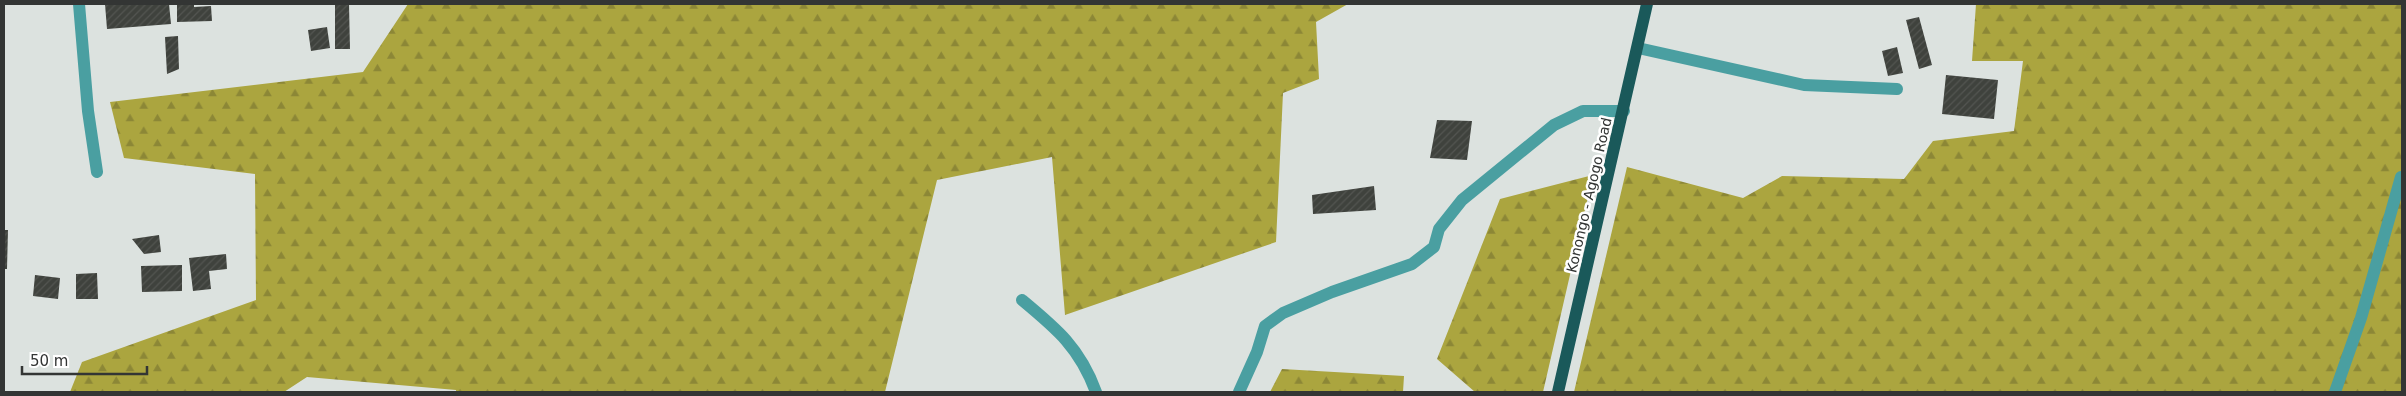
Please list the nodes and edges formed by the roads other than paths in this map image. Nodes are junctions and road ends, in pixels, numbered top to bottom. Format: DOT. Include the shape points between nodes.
graph roads {
  1 [pos="79,4"];
  2 [pos="1647,4"];
  3 [pos="1638,48"];
  4 [pos="1897,89"];
  5 [pos="1624,111"];
  6 [pos="97,172"];
  7 [pos="2401,177"];
  8 [pos="1022,300"];
  9 [pos="1096,392"];
  10 [pos="1238,392"];
  11 [pos="1558,392"];
  12 [pos="2335,392"];
  1 -- 6 [label="street"];
  2 -- 3 [label="main road, Konongo - Agogo Road"];
  3 -- 4 [label="street" via="1804,85"];
  3 -- 5 [label="main road, Konongo - Agogo Road"];
  5 -- 10 [label="street" via="1583,111 1554,125 1462,200 1439,229 1434,247 1412,264 1332,292 1283,313 1265,326"];
  5 -- 11 [label="main road, Konongo - Agogo Road"];
  7 -- 12 [label="street" via="2361,318"];
  8 -- 9 [label="street" via="1071,344 1090,375"];
}
